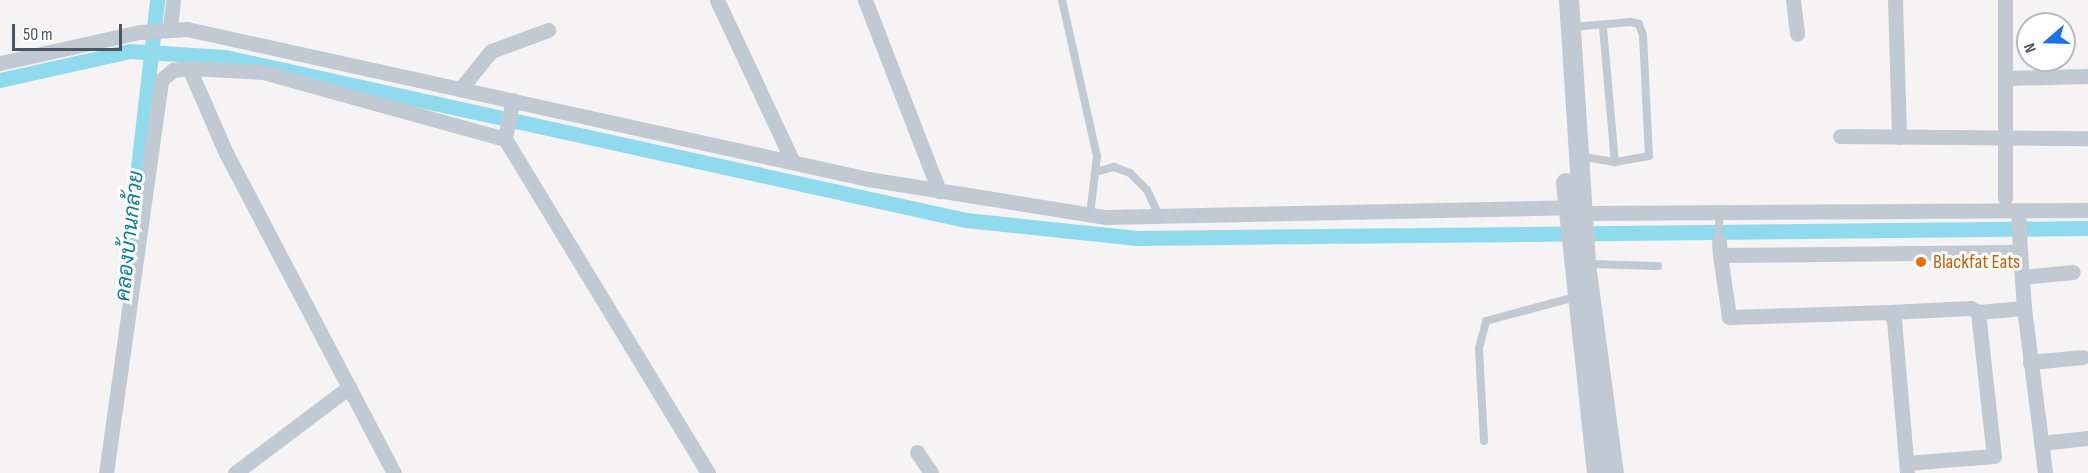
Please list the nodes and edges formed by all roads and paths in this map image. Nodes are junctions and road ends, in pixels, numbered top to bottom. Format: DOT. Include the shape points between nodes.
graph roads {
  1 [pos="173,0"];
  2 [pos="717,0"];
  3 [pos="865,0"];
  4 [pos="1062,0"];
  5 [pos="1557,0"];
  6 [pos="1569,0"];
  7 [pos="1793,0"];
  8 [pos="1895,0"];
  9 [pos="2004,0"];
  10 [pos="1570,27"];
  11 [pos="165,28"];
  12 [pos="1603,28"];
  13 [pos="548,30"];
  14 [pos="1797,34"];
  15 [pos="0,63"];
  16 [pos="189,68"];
  17 [pos="2088,76"];
  18 [pos="2006,78"];
  19 [pos="462,87"];
  20 [pos="512,104"];
  21 [pos="506,134"];
  22 [pos="1840,136"];
  23 [pos="1899,137"];
  24 [pos="2008,138"];
  25 [pos="2088,138"];
  26 [pos="1577,156"];
  27 [pos="793,162"];
  28 [pos="1615,162"];
  29 [pos="1096,172"];
  30 [pos="939,191"];
  31 [pos="2005,198"];
  32 [pos="2088,210"];
  33 [pos="2018,211"];
  34 [pos="1090,215"];
  35 [pos="1159,216"];
  36 [pos="1719,218"];
  37 [pos="1577,229"];
  38 [pos="1719,249"];
  39 [pos="2020,251"];
  40 [pos="1658,266"];
  41 [pos="2073,272"];
  42 [pos="2022,277"];
  43 [pos="1575,297"];
  44 [pos="2024,308"];
  45 [pos="1888,312"];
  46 [pos="1978,312"];
  47 [pos="2083,357"];
  48 [pos="2030,362"];
  49 [pos="349,387"];
  50 [pos="2088,438"];
  51 [pos="1484,441"];
  52 [pos="2041,443"];
  53 [pos="917,452"];
  54 [pos="1907,468"];
  55 [pos="106,473"];
  56 [pos="235,473"];
  57 [pos="394,473"];
  58 [pos="708,473"];
  59 [pos="931,473"];
  60 [pos="1597,473"];
  61 [pos="1614,473"];
  62 [pos="2045,473"];
  1 -- 11 [label="street"];
  2 -- 27 [label="street"];
  3 -- 30 [label="street"];
  4 -- 29 [label="lane" via="1078,55"];
  5 -- 37 [label="street"];
  6 -- 10 [label="street"];
  7 -- 14 [label="street"];
  8 -- 23 [label="street"];
  9 -- 18 [label="street"];
  10 -- 12 [label="lane"];
  10 -- 26 [label="street"];
  11 -- 15 [label="street"];
  11 -- 19 [label="street"];
  12 -- 28 [label="lane"];
  12 -- 28 [label="lane" via="1631,22 1639,24 1643,35 1649,156"];
  13 -- 19 [label="street" via="492,51"];
  16 -- 21 [label="street" via="263,72"];
  16 -- 49 [label="street" via="226,153"];
  16 -- 55 [label="street" via="167,75 156,95"];
  17 -- 18 [label="street"];
  18 -- 24 [label="street"];
  19 -- 20 [label="street"];
  20 -- 21 [label="street"];
  20 -- 27 [label="street"];
  21 -- 58 [label="street"];
  22 -- 23 [label="street"];
  23 -- 24 [label="street"];
  24 -- 25 [label="street"];
  24 -- 31 [label="street"];
  26 -- 28 [label="lane"];
  26 -- 37 [label="street"];
  27 -- 30 [label="street"];
  29 -- 34 [label="lane"];
  29 -- 35 [label="lane" via="1114,167 1130,173 1147,190"];
  30 -- 34 [label="street"];
  32 -- 33 [label="street"];
  33 -- 36 [label="street"];
  33 -- 39 [label="street"];
  34 -- 35 [label="street"];
  35 -- 37 [label="street"];
  36 -- 37 [label="street"];
  36 -- 38 [label="lane"];
  37 -- 40 [label="lane"];
  37 -- 43 [label="street"];
  37 -- 61 [label="street"];
  38 -- 39 [label="street"];
  38 -- 45 [label="street" via="1729,317"];
  39 -- 42 [label="street"];
  41 -- 42 [label="street"];
  42 -- 44 [label="street"];
  43 -- 51 [label="lane" via="1486,321 1479,348"];
  43 -- 60 [label="street"];
  44 -- 46 [label="street"];
  44 -- 48 [label="street"];
  45 -- 46 [label="street" via="1971,308"];
  45 -- 54 [label="street" via="1894,320"];
  46 -- 54 [label="street" via="1994,456"];
  47 -- 48 [label="street"];
  48 -- 52 [label="street"];
  49 -- 56 [label="street"];
  49 -- 57 [label="street"];
  50 -- 52 [label="street"];
  52 -- 62 [label="street"];
  53 -- 59 [label="street"];
}
